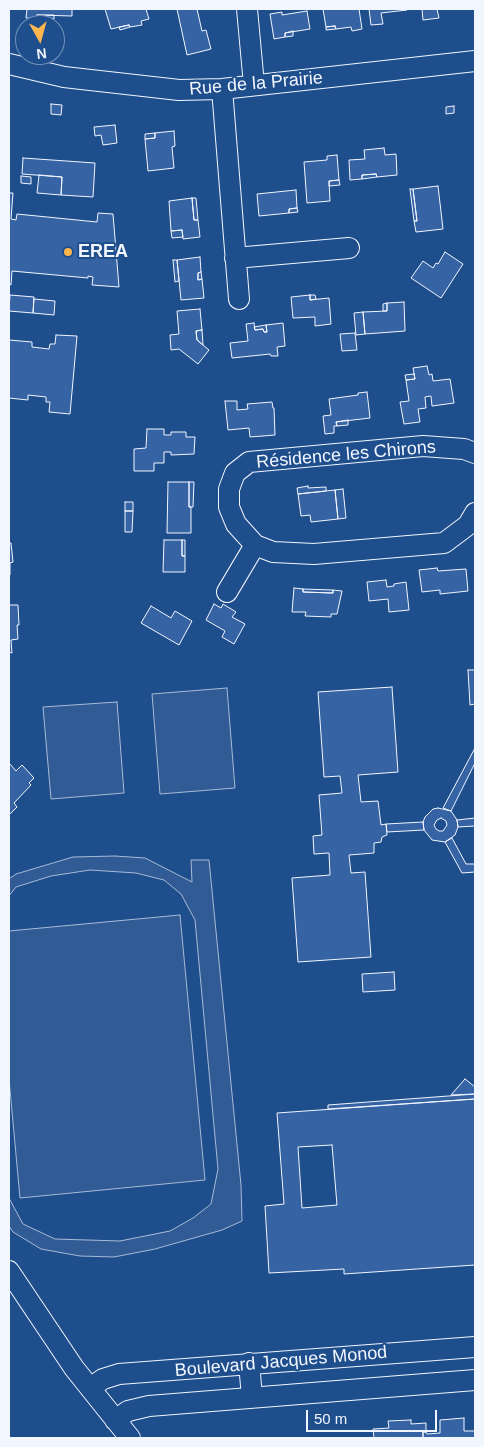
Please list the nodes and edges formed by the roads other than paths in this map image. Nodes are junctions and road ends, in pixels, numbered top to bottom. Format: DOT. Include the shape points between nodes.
graph roads {
  1 [pos="247,9"];
  2 [pos="475,61"];
  3 [pos="9,64"];
  4 [pos="254,85"];
  5 [pos="222,89"];
  6 [pos="349,248"];
  7 [pos="234,258"];
  8 [pos="239,299"];
  9 [pos="475,453"];
  10 [pos="473,523"];
  11 [pos="255,545"];
  12 [pos="227,592"];
  13 [pos="9,1271"];
  14 [pos="475,1347"];
  15 [pos="249,1363"];
  16 [pos="475,1380"];
  17 [pos="90,1388"];
  18 [pos="252,1398"];
  19 [pos="114,1420"];
  20 [pos="130,1438"];
  1 -- 4 [label="street"];
  2 -- 4 [label="street, Rue de la Prairie"];
  3 -- 5 [label="street, Rue de la Prairie" via="64,77 152,88"];
  4 -- 5 [label="street, Rue de la Prairie"];
  5 -- 7 [label="street"];
  6 -- 7 [label="street"];
  7 -- 8 [label="street"];
  9 -- 11 [label="street, Résidence les Chirons" via="423,446 249,462 235,473 229,489 229,507 236,524"];
  10 -- 11 [label="street" via="444,543 314,554 273,552"];
  11 -- 12 [label="street"];
  13 -- 17 [label="street"];
  14 -- 15 [label="street, Boulevard Jacques Monod"];
  15 -- 17 [label="street, Boulevard Jacques Monod" via="119,1374 102,1379"];
  15 -- 18 [label="street"];
  16 -- 18 [label="street"];
  17 -- 19 [label="street"];
  18 -- 19 [label="street" via="149,1406 128,1411"];
  19 -- 20 [label="street"];
}
